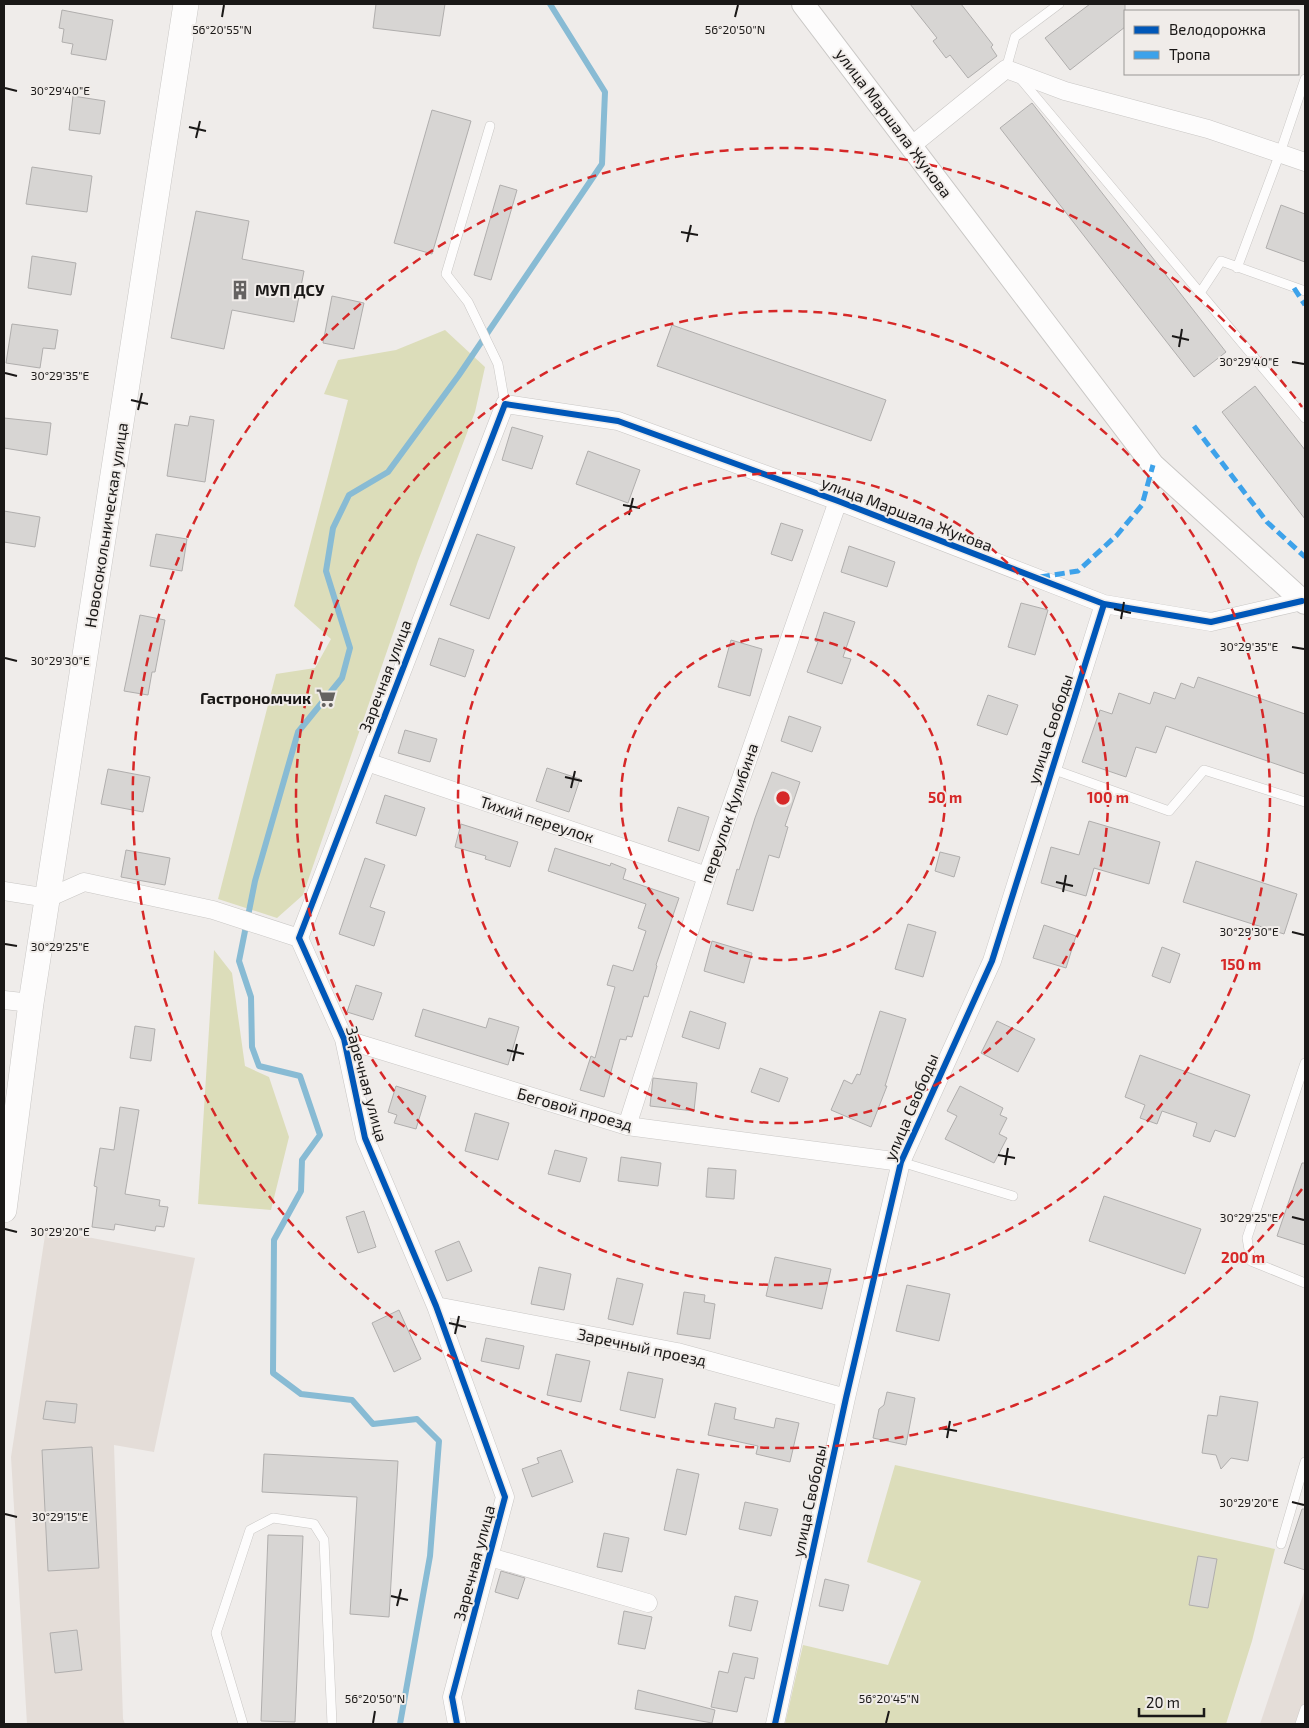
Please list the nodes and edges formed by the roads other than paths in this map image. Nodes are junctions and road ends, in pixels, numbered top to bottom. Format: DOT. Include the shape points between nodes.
graph roads {
  1 [pos="186,4"];
  2 [pos="803,4"];
  3 [pos="1059,4"];
  4 [pos="1011,71"];
  5 [pos="1305,79"];
  6 [pos="1301,106"];
  7 [pos="490,126"];
  8 [pos="910,146"];
  9 [pos="1280,154"];
  10 [pos="1305,162"];
  11 [pos="1237,268"];
  12 [pos="1305,292"];
  13 [pos="1200,293"];
  14 [pos="505,404"];
  15 [pos="1305,418"];
  16 [pos="838,502"];
  17 [pos="1303,602"];
  18 [pos="1104,604"];
  19 [pos="367,762"];
  20 [pos="1052,769"];
  21 [pos="1305,802"];
  22 [pos="707,876"];
  23 [pos="4,891"];
  24 [pos="48,898"];
  25 [pos="299,938"];
  26 [pos="4,1000"];
  27 [pos="31,1003"];
  28 [pos="344,1039"];
  29 [pos="1305,1064"];
  30 [pos="627,1126"];
  31 [pos="900,1162"];
  32 [pos="1013,1196"];
  33 [pos="4,1210"];
  34 [pos="1305,1283"];
  35 [pos="436,1306"];
  36 [pos="846,1398"];
  37 [pos="1305,1462"];
  38 [pos="1281,1544"];
  39 [pos="490,1557"];
  40 [pos="648,1603"];
  41 [pos="1305,1709"];
  42 [pos="243,1724"];
  43 [pos="332,1724"];
  44 [pos="457,1724"];
  45 [pos="775,1724"];
  46 [pos="1300,1724"];
  1 -- 24 [label="main road, Новосокольническая улица"];
  2 -- 8 [label="street, улица Маршала Жукова"];
  3 -- 4 [label="lane" via="1015,37"];
  4 -- 8 [label="street"];
  4 -- 9 [label="street" via="1065,91 1208,129"];
  4 -- 13 [label="lane"];
  5 -- 6 [label="lane"];
  6 -- 9 [label="lane"];
  7 -- 14 [label="lane" via="446,274 468,302 498,364"];
  8 -- 17 [label="street, улица Маршала Жукова" via="1153,465"];
  9 -- 10 [label="street"];
  9 -- 11 [label="lane"];
  11 -- 12 [label="lane"];
  11 -- 13 [label="lane" via="1221,262"];
  13 -- 15 [label="lane"];
  14 -- 16 [label="street, улица Маршала Жукова" via="618,421"];
  14 -- 19 [label="street, Заречная улица"];
  16 -- 18 [label="street, улица Маршала Жукова"];
  16 -- 22 [label="street, переулок Кулибина"];
  17 -- 18 [label="street, улица Маршала Жукова" via="1211,622"];
  18 -- 20 [label="street, улица Свободы"];
  19 -- 22 [label="street, Тихий переулок"];
  19 -- 25 [label="street, Заречная улица"];
  20 -- 21 [label="lane" via="1169,811 1204,770"];
  20 -- 31 [label="street, улица Свободы" via="992,961"];
  22 -- 30 [label="street, переулок Кулибина"];
  23 -- 24 [label="street"];
  24 -- 25 [label="street" via="84,882 213,910"];
  24 -- 27 [label="main road, Новосокольническая улица"];
  25 -- 28 [label="street, Заречная улица"];
  26 -- 27 [label="street"];
  27 -- 33 [label="main road, Новосокольническая улица"];
  28 -- 30 [label="street, Беговой проезд"];
  28 -- 35 [label="street, Заречная улица" via="365,1138"];
  29 -- 34 [label="lane" via="1248,1238 1251,1261"];
  30 -- 31 [label="street, Беговой проезд"];
  31 -- 32 [label="lane"];
  31 -- 36 [label="street, улица Свободы"];
  35 -- 36 [label="street, Заречный проезд" via="677,1352"];
  35 -- 39 [label="street, Заречная улица" via="506,1497"];
  36 -- 45 [label="street, улица Свободы"];
  37 -- 38 [label="lane"];
  39 -- 40 [label="street, Заречная улица"];
  39 -- 44 [label="street, Заречная улица" via="452,1697"];
  41 -- 46 [label="lane"];
  42 -- 43 [label="lane" via="216,1633 250,1530 273,1518 314,1524 324,1540"];
}
